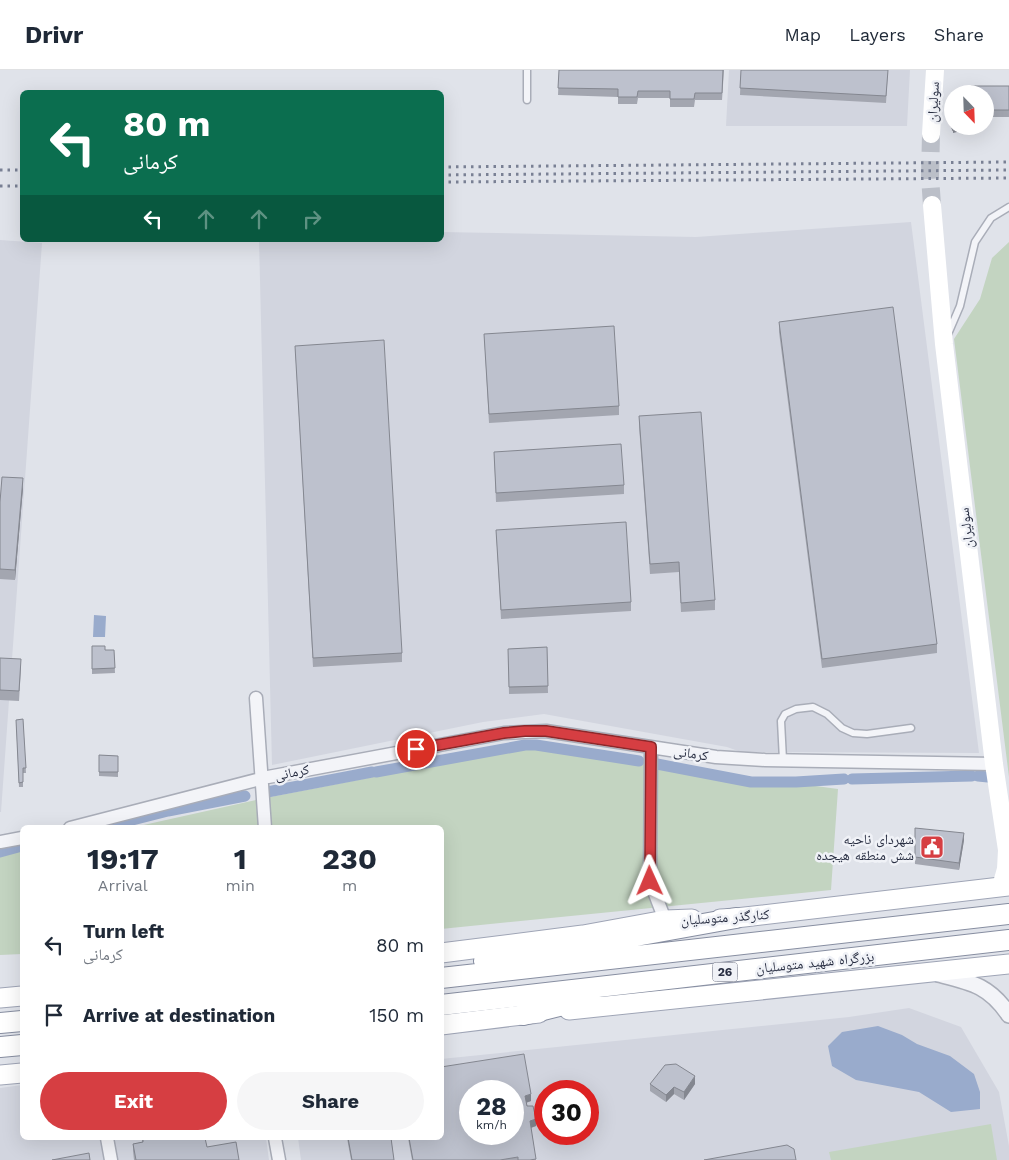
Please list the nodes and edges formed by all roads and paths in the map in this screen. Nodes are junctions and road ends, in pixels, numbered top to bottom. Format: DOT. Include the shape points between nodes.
graph roads {
  1 [pos="527,70"];
  2 [pos="934,70"];
  3 [pos="527,100"];
  4 [pos="931,134"];
  5 [pos="932,205"];
  6 [pos="1009,207"];
  7 [pos="944,344"];
  8 [pos="256,698"];
  9 [pos="911,728"];
  10 [pos="651,747"];
  11 [pos="783,760"];
  12 [pos="994,764"];
  13 [pos="261,779"];
  14 [pos="82,825"];
  15 [pos="265,825"];
  16 [pos="20,838"];
  17 [pos="0,842"];
  18 [pos="1008,852"];
  19 [pos="1005,887"];
  20 [pos="1009,914"];
  21 [pos="736,918"];
  22 [pos="665,920"];
  23 [pos="1009,940"];
  24 [pos="444,953"];
  25 [pos="1009,964"];
  26 [pos="444,968"];
  27 [pos="934,973"];
  28 [pos="444,978"];
  29 [pos="674,978"];
  30 [pos="20,996"];
  31 [pos="0,998"];
  32 [pos="444,1005"];
  33 [pos="523,1015"];
  34 [pos="1009,1015"];
  35 [pos="20,1021"];
  36 [pos="0,1023"];
  37 [pos="444,1026"];
  38 [pos="20,1045"];
  39 [pos="0,1047"];
  40 [pos="20,1073"];
  41 [pos="0,1075"];
  42 [pos="107,1140"];
  43 [pos="276,1140"];
  44 [pos="111,1160"];
  45 [pos="279,1160"];
  1 -- 3 [label="lane"];
  2 -- 4 [label="main road, سولیران"];
  5 -- 7 [label="main road, سولیران"];
  6 -- 7 [label="lane" via="991,218 975,242 960,306"];
  7 -- 12 [label="main road, سولیران"];
  8 -- 13 [label="street"];
  9 -- 11 [label="lane" via="853,733 813,707 796,709 785,714 781,721"];
  10 -- 11 [label="street, کرمانی" via="716,757"];
  10 -- 13 [label="street, کرمانی" via="546,731 525,731"];
  10 -- 22 [label="street" via="650,881"];
  11 -- 12 [label="street, کرمانی"];
  12 -- 18 [label="main road, سولیران"];
  13 -- 14 [label="street, کرمانی"];
  13 -- 15 [label="street"];
  16 -- 17 [label="street"];
  18 -- 19 [label="main road, سولیران"];
  19 -- 21 [label="main road, کنارگذر متوسلیان"];
  20 -- 28 [label="highway, بزرگراه شهید متوسلیان / 26"];
  21 -- 22 [label="main road, کنارگذر متوسلیان"];
  21 -- 26 [label="highway"];
  22 -- 24 [label="main road, کنارگذر متوسلیان" via="583,935"];
  23 -- 29 [label="highway, بزرگراه شهید متوسلیان / 26"];
  25 -- 27 [label="main road"];
  27 -- 33 [label="main road"];
  27 -- 34 [label="street" via="974,983 999,1000"];
  29 -- 32 [label="highway, بزرگراه شهید متوسلیان / 26"];
  29 -- 33 [label="highway"];
  30 -- 31 [label="main road"];
  33 -- 37 [label="main road"];
  35 -- 36 [label="highway"];
  38 -- 39 [label="highway"];
  40 -- 41 [label="main road"];
  42 -- 44 [label="street"];
  43 -- 45 [label="street"];
}
